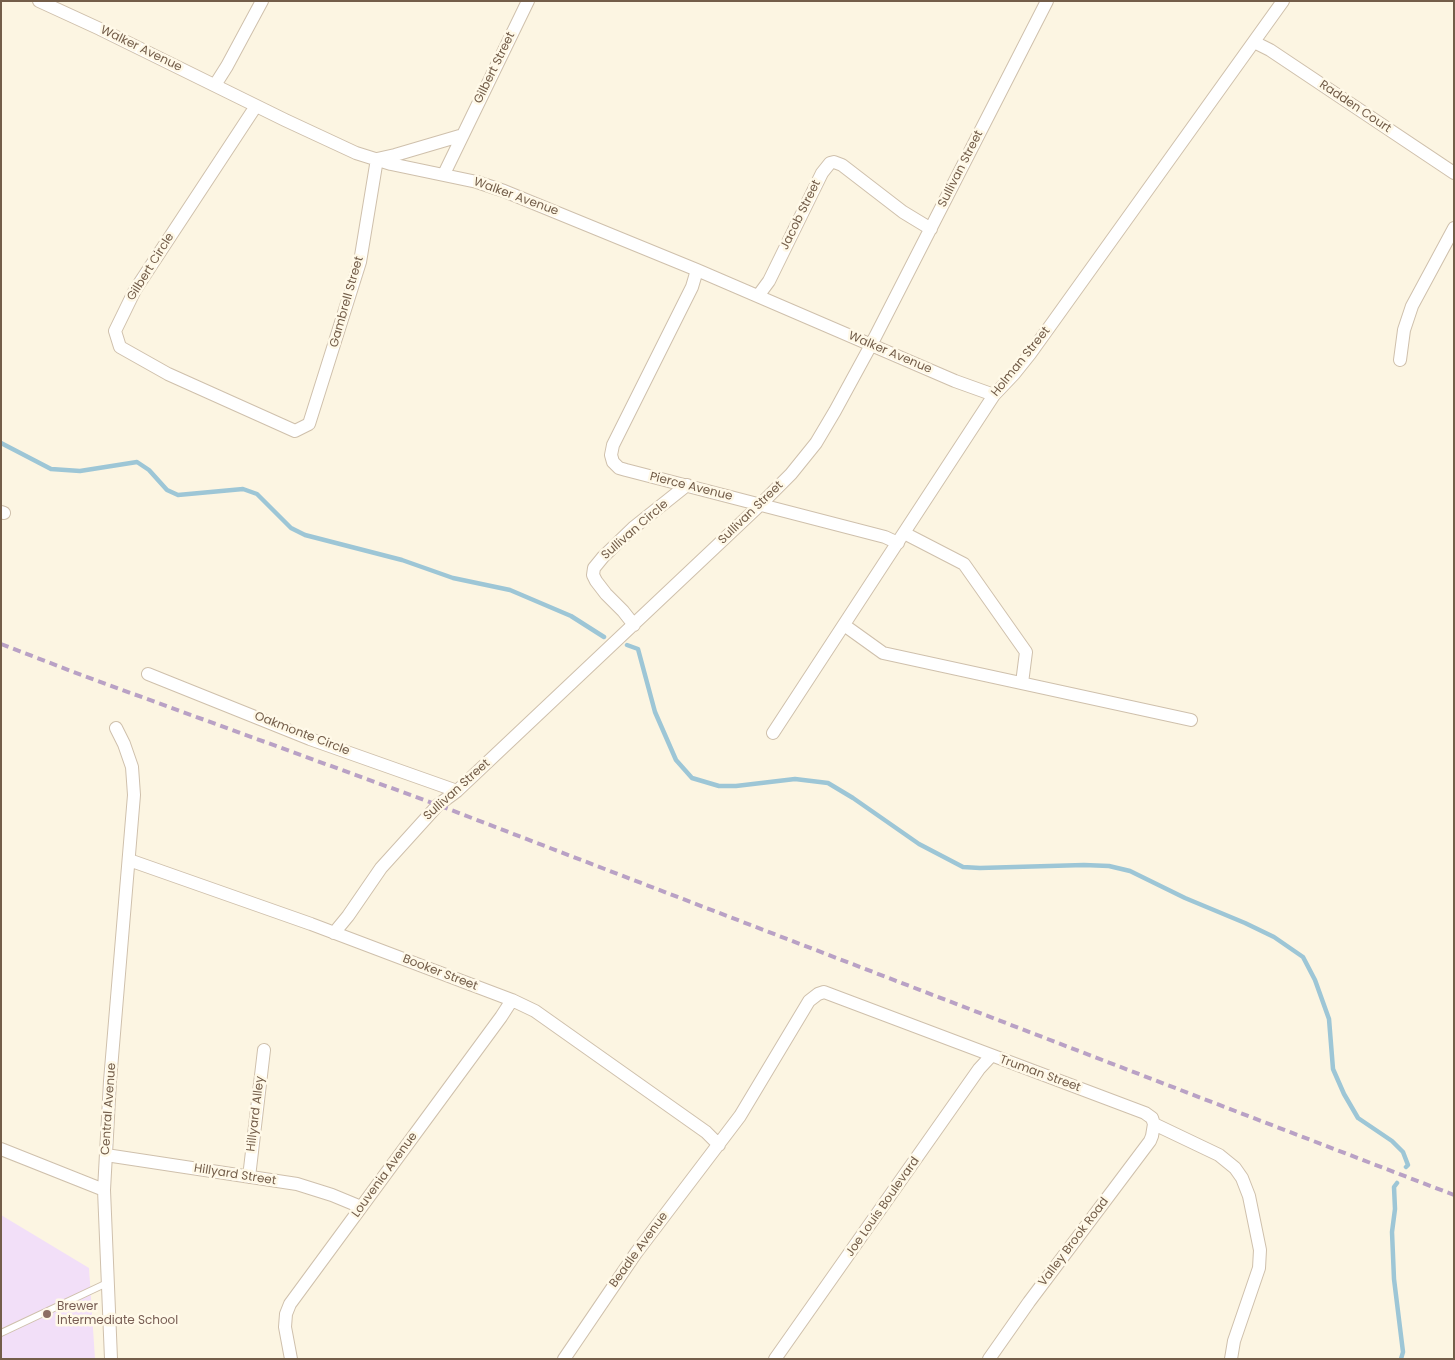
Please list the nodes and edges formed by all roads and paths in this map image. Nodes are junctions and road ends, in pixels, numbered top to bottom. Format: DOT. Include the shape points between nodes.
graph roads {
  1 [pos="39,1"];
  2 [pos="262,1"];
  3 [pos="528,1"];
  4 [pos="1047,1"];
  5 [pos="1283,1"];
  6 [pos="1254,42"];
  7 [pos="215,85"];
  8 [pos="256,106"];
  9 [pos="463,135"];
  10 [pos="377,159"];
  11 [pos="1454,173"];
  12 [pos="444,174"];
  13 [pos="1454,228"];
  14 [pos="931,229"];
  15 [pos="697,270"];
  16 [pos="758,296"];
  17 [pos="871,345"];
  18 [pos="1400,360"];
  19 [pos="994,395"];
  20 [pos="314,412"];
  21 [pos="687,485"];
  22 [pos="760,505"];
  23 [pos="901,538"];
  24 [pos="634,624"];
  25 [pos="844,625"];
  26 [pos="148,674"];
  27 [pos="1022,683"];
  28 [pos="1191,720"];
  29 [pos="116,728"];
  30 [pos="773,733"];
  31 [pos="457,791"];
  32 [pos="129,860"];
  33 [pos="334,933"];
  34 [pos="512,1000"];
  35 [pos="264,1050"];
  36 [pos="991,1056"];
  37 [pos="1154,1124"];
  38 [pos="718,1145"];
  39 [pos="1,1149"];
  40 [pos="106,1155"];
  41 [pos="249,1177"];
  42 [pos="104,1190"];
  43 [pos="361,1208"];
  44 [pos="107,1283"];
  45 [pos="1,1334"];
  46 [pos="111,1359"];
  47 [pos="291,1359"];
  48 [pos="564,1359"];
  49 [pos="775,1359"];
  50 [pos="989,1359"];
  51 [pos="1231,1359"];
  1 -- 7 [label="street, Walker Avenue"];
  2 -- 7 [label="street"];
  3 -- 9 [label="street, Gilbert Street"];
  4 -- 14 [label="street, Sullivan Street"];
  5 -- 6 [label="street, Holman Street"];
  6 -- 11 [label="street, Radden Court"];
  6 -- 19 [label="street, Holman Street" via="1030,354"];
  7 -- 8 [label="street, Walker Avenue"];
  8 -- 10 [label="street, Walker Avenue" via="356,153"];
  8 -- 20 [label="street, Gilbert Circle" via="135,290 115,331 120,348 168,374 295,431 310,424"];
  9 -- 10 [label="street"];
  9 -- 12 [label="street, Gilbert Street"];
  10 -- 12 [label="street, Walker Avenue"];
  10 -- 20 [label="street, Gambrell Street" via="360,262"];
  12 -- 15 [label="street, Walker Avenue" via="504,191"];
  13 -- 18 [label="street" via="1412,306 1404,330"];
  14 -- 16 [label="street, Jacob Street" via="903,212 842,165 830,163 822,173 769,281"];
  14 -- 17 [label="street, Sullivan Street"];
  15 -- 16 [label="street, Walker Avenue"];
  15 -- 21 [label="street, Pierce Avenue" via="692,287 611,449 613,462 619,468"];
  16 -- 17 [label="street, Walker Avenue"];
  17 -- 19 [label="street, Walker Avenue"];
  17 -- 22 [label="street, Sullivan Street" via="816,443"];
  19 -- 23 [label="street, Holman Street"];
  21 -- 22 [label="street, Pierce Avenue"];
  21 -- 24 [label="street, Sullivan Circle" via="633,528 594,568 596,581"];
  22 -- 23 [label="street, Pierce Avenue"];
  22 -- 24 [label="street, Sullivan Street"];
  23 -- 25 [label="street, Holman Street"];
  23 -- 27 [label="street, Pierce Avenue" via="964,564 1026,652"];
  24 -- 31 [label="street, Sullivan Street"];
  25 -- 27 [label="street" via="883,653"];
  25 -- 30 [label="street, Holman Street"];
  26 -- 31 [label="street, Oakmonte Circle" via="310,739"];
  27 -- 28 [label="street"];
  29 -- 32 [label="street, Central Avenue" via="128,753 134,779"];
  31 -- 33 [label="street, Sullivan Street" via="438,805 400,845"];
  32 -- 33 [label="street, Booker Street"];
  32 -- 40 [label="street, Central Avenue"];
  33 -- 34 [label="street, Booker Street"];
  34 -- 38 [label="street, Booker Street" via="556,1025 706,1132"];
  34 -- 43 [label="street, Louvenia Avenue"];
  35 -- 41 [label="street, Hillyard Alley"];
  36 -- 37 [label="street, Truman Street" via="1146,1113"];
  36 -- 38 [label="street, Truman Street" via="824,992 809,1002 740,1116"];
  36 -- 49 [label="street, Joe Louis Boulevard"];
  37 -- 50 [label="street, Valley Brook Road" via="1150,1141"];
  37 -- 51 [label="street, Truman Street" via="1219,1154 1239,1173 1249,1196 1260,1250 1259,1268"];
  38 -- 48 [label="street, Beadle Avenue" via="636,1252"];
  39 -- 42 [label="street"];
  40 -- 41 [label="street, Hillyard Street"];
  40 -- 42 [label="street, Central Avenue"];
  41 -- 43 [label="street, Hillyard Street" via="306,1186"];
  42 -- 44 [label="street, Central Avenue"];
  43 -- 47 [label="street, Louvenia Avenue" via="290,1304 285,1327"];
  44 -- 45 [label="lane"];
  44 -- 46 [label="street, Central Avenue"];
}
